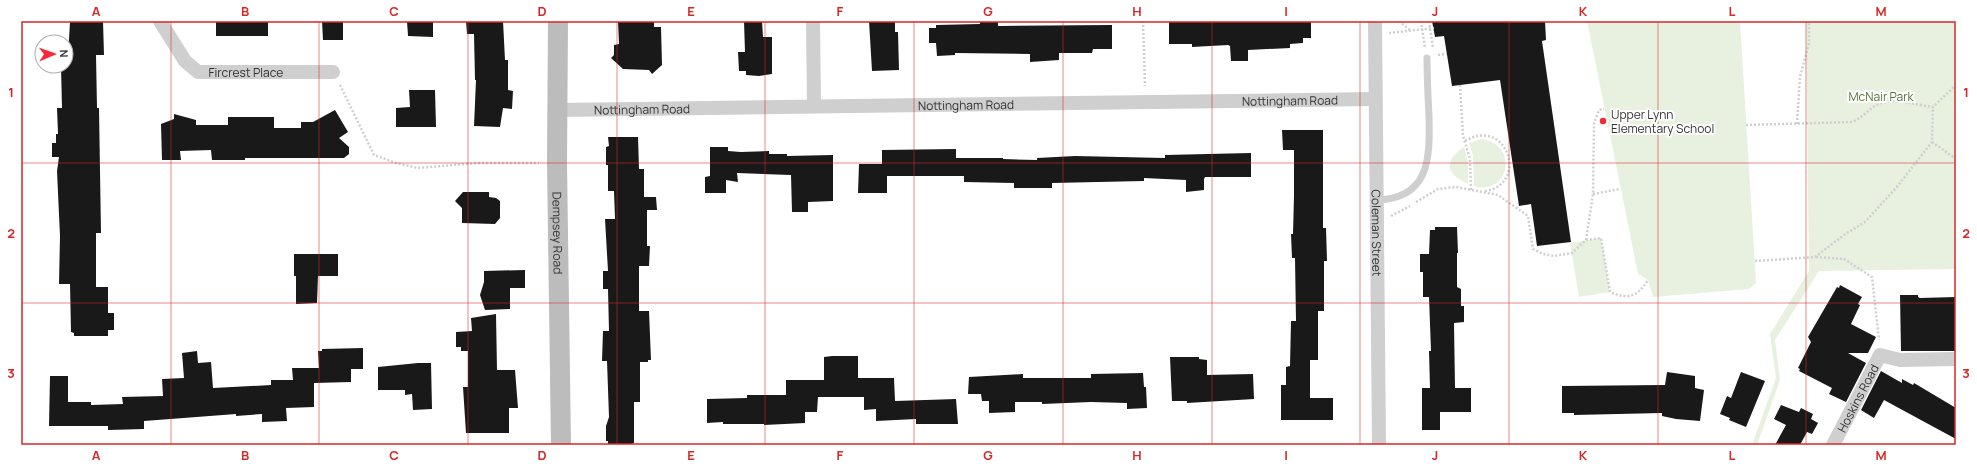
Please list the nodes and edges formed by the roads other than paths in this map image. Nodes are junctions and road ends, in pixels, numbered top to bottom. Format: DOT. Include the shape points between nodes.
graph roads {
  1 [pos="160,21"];
  2 [pos="558,21"];
  3 [pos="813,21"];
  4 [pos="1375,27"];
  5 [pos="1427,58"];
  6 [pos="333,72"];
  7 [pos="1375,99"];
  8 [pos="814,106"];
  9 [pos="558,110"];
  10 [pos="1376,200"];
  11 [pos="1956,359"];
  12 [pos="561,445"];
  13 [pos="1379,445"];
  14 [pos="1833,445"];
  1 -- 6 [label="street, Fircrest Place" via="185,61 198,72"];
  2 -- 9 [label="street, Dempsey Road"];
  3 -- 8 [label="street"];
  4 -- 7 [label="street, Coleman Street"];
  5 -- 10 [label="lane" via="1430,142 1425,172 1411,191 1388,200"];
  7 -- 8 [label="street, Nottingham Road"];
  7 -- 10 [label="street, Coleman Street"];
  8 -- 9 [label="street, Nottingham Road"];
  9 -- 12 [label="street, Dempsey Road"];
  10 -- 13 [label="street, Coleman Street"];
  11 -- 14 [label="street, Hoskins Road" via="1900,360 1880,355"];
}
